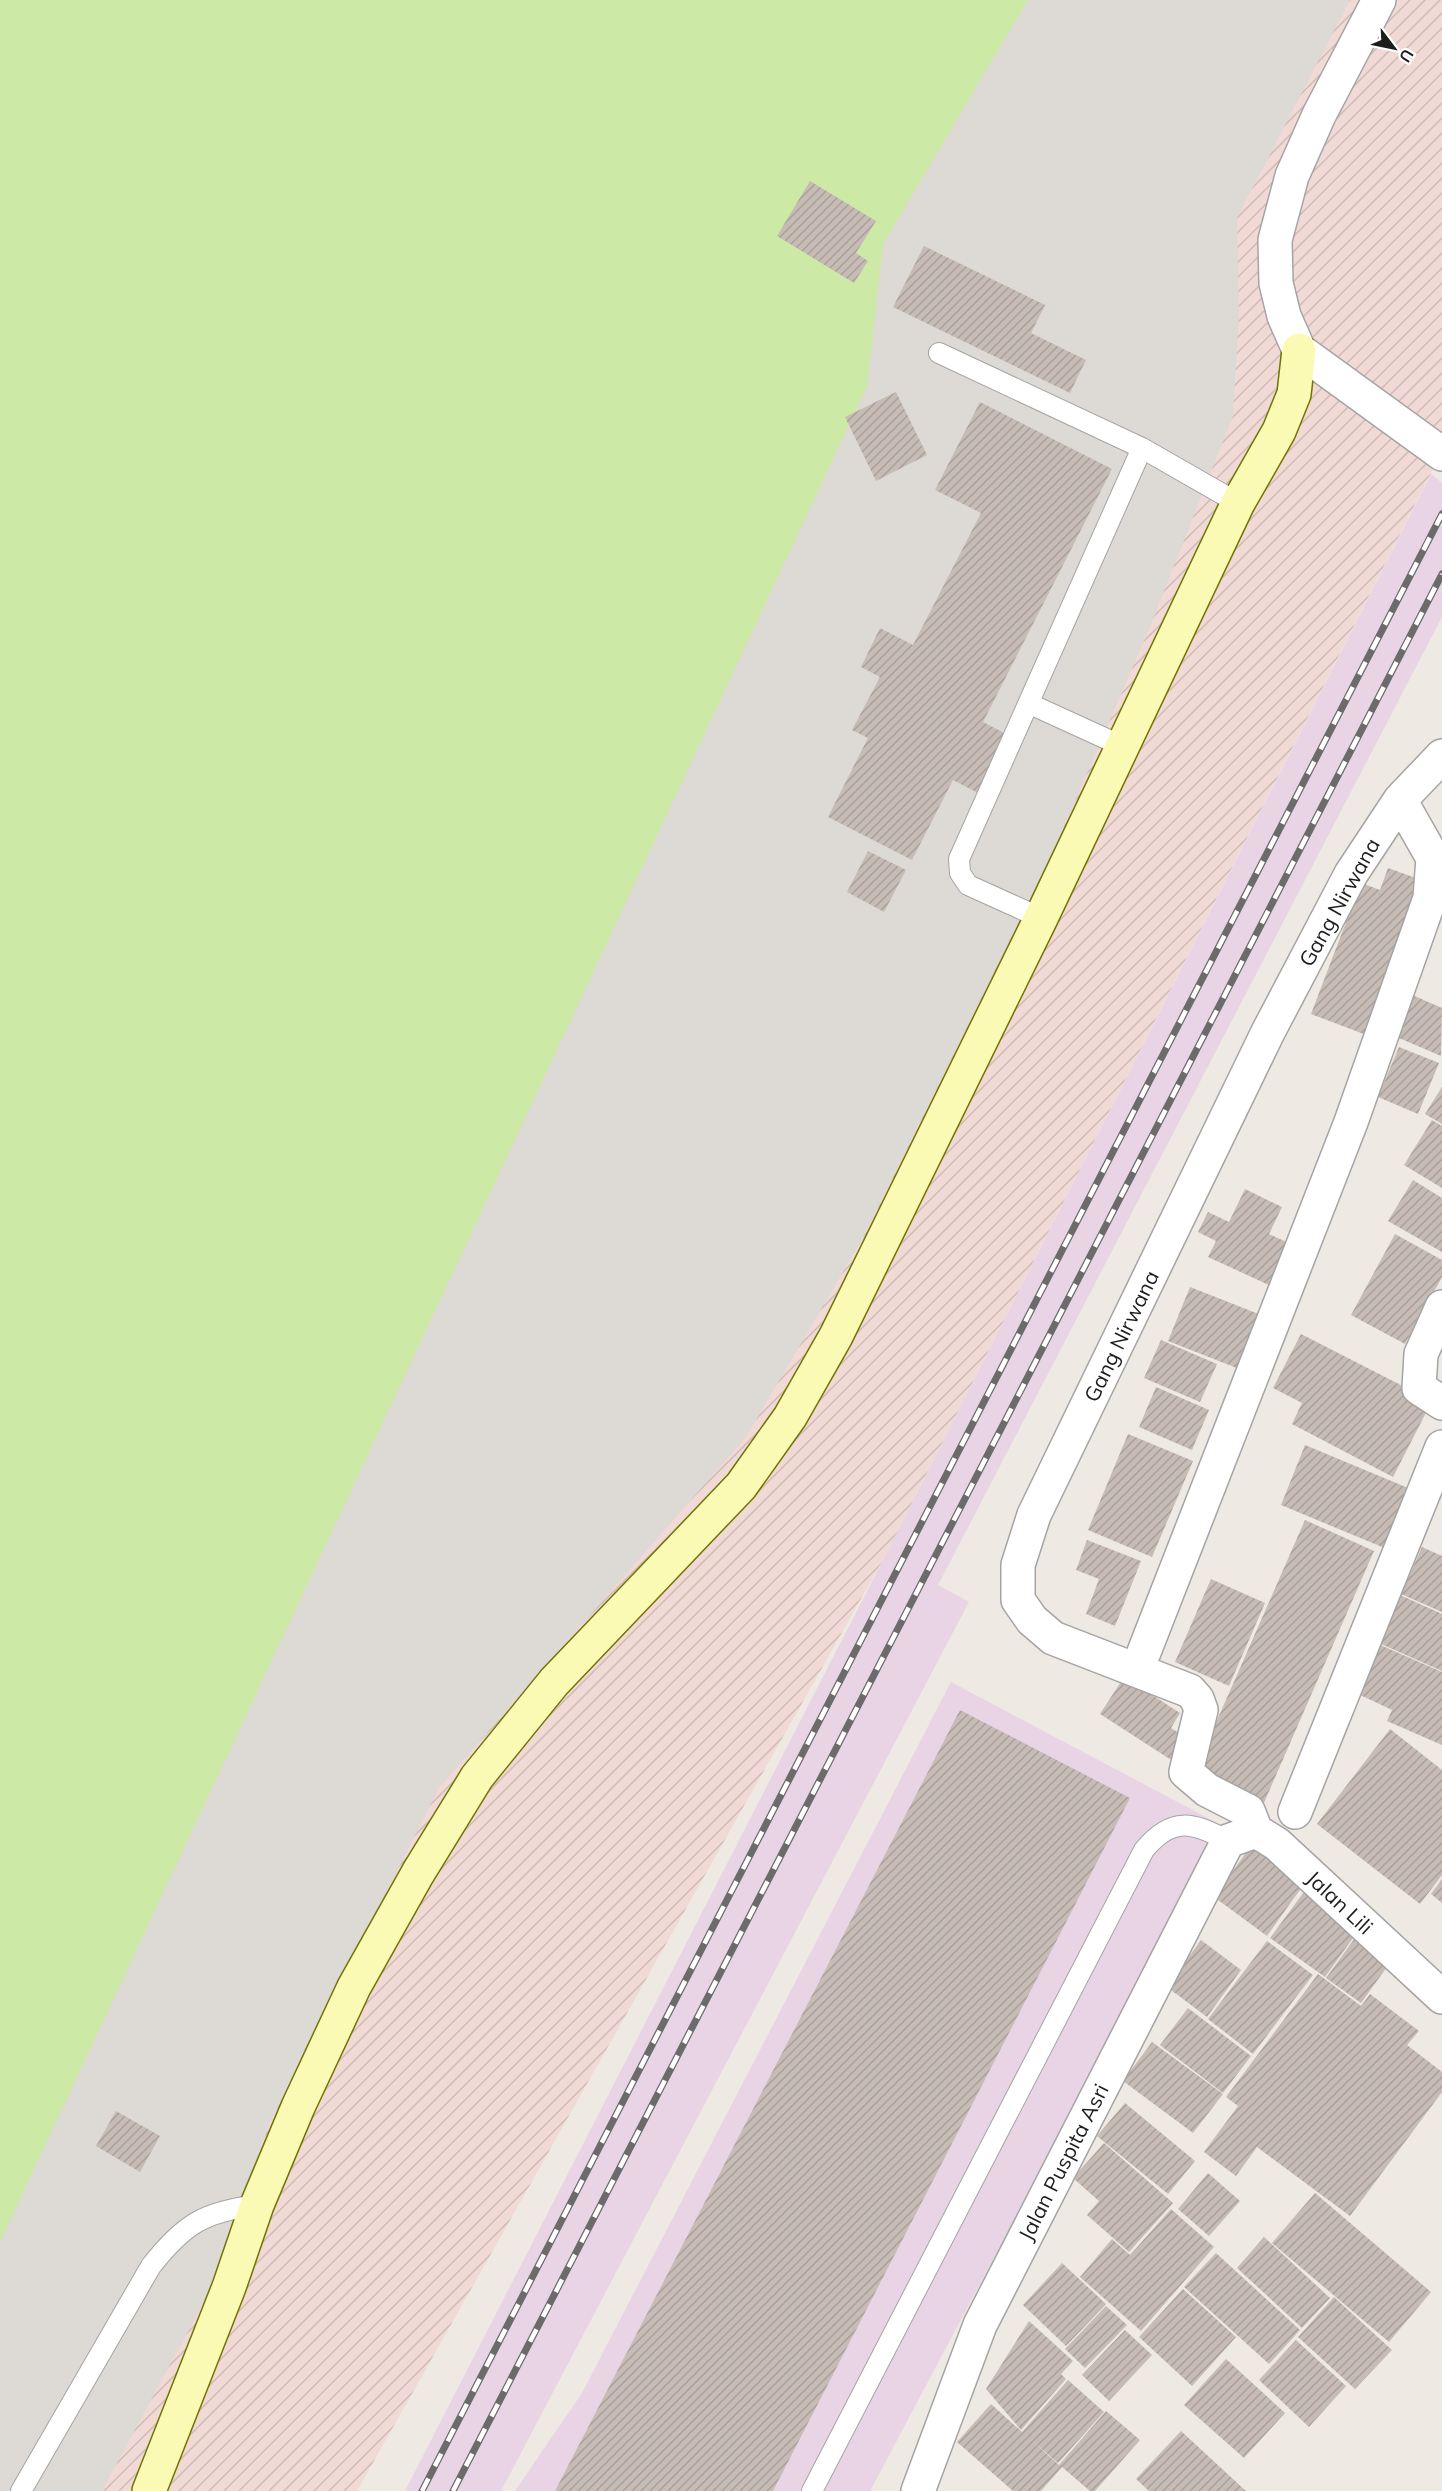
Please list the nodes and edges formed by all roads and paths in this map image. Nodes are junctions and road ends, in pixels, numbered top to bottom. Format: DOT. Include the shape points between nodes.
graph roads {
  1 [pos="1378,0"];
  2 [pos="1299,350"];
  3 [pos="939,353"];
  4 [pos="1142,448"];
  5 [pos="1442,454"];
  6 [pos="1238,503"];
  7 [pos="1030,704"];
  8 [pos="1122,746"];
  9 [pos="1442,756"];
  10 [pos="1400,800"];
  11 [pos="1041,918"];
  12 [pos="1442,1307"];
  13 [pos="1442,1403"];
  14 [pos="1442,1447"];
  15 [pos="1137,1670"];
  16 [pos="1295,1812"];
  17 [pos="1242,1836"];
  18 [pos="1442,1997"];
  19 [pos="257,2205"];
  20 [pos="21,2491"];
  21 [pos="149,2491"];
  22 [pos="812,2491"];
  23 [pos="918,2491"];
  1 -- 2 [label="street" via="1292,176 1275,240 1276,283 1284,316"];
  2 -- 5 [label="street"];
  2 -- 6 [label="street" via="1294,394 1279,431"];
  3 -- 4 [label="lane"];
  4 -- 6 [label="lane"];
  4 -- 7 [label="lane"];
  6 -- 8 [label="street"];
  7 -- 8 [label="lane"];
  7 -- 11 [label="lane" via="959,860 960,873 968,885"];
  8 -- 11 [label="street"];
  9 -- 10 [label="street, Gang Nirwana"];
  10 -- 15 [label="street" via="1433,858 1430,897 1351,1122"];
  10 -- 15 [label="street, Gang Nirwana" via="1351,874 1268,1032 1034,1515 1018,1565 1018,1600 1032,1620 1053,1638"];
  11 -- 19 [label="street" via="836,1336 790,1417 741,1486 554,1682 477,1777 354,1987"];
  12 -- 13 [label="street" via="1421,1354 1419,1388"];
  14 -- 16 [label="street"];
  15 -- 17 [label="street, Gang Nirwana" via="1190,1691 1197,1699 1201,1710 1186,1772 1206,1790 1248,1811"];
  17 -- 18 [label="street, Jalan Lili" via="1277,1844"];
  17 -- 22 [label="lane" via="1183,1824 1168,1828 1144,1850"];
  17 -- 23 [label="street, Jalan Puspita Asri" via="980,2325"];
  19 -- 20 [label="lane" via="224,2210 198,2220 170,2242 151,2266"];
  19 -- 21 [label="street"];
}
